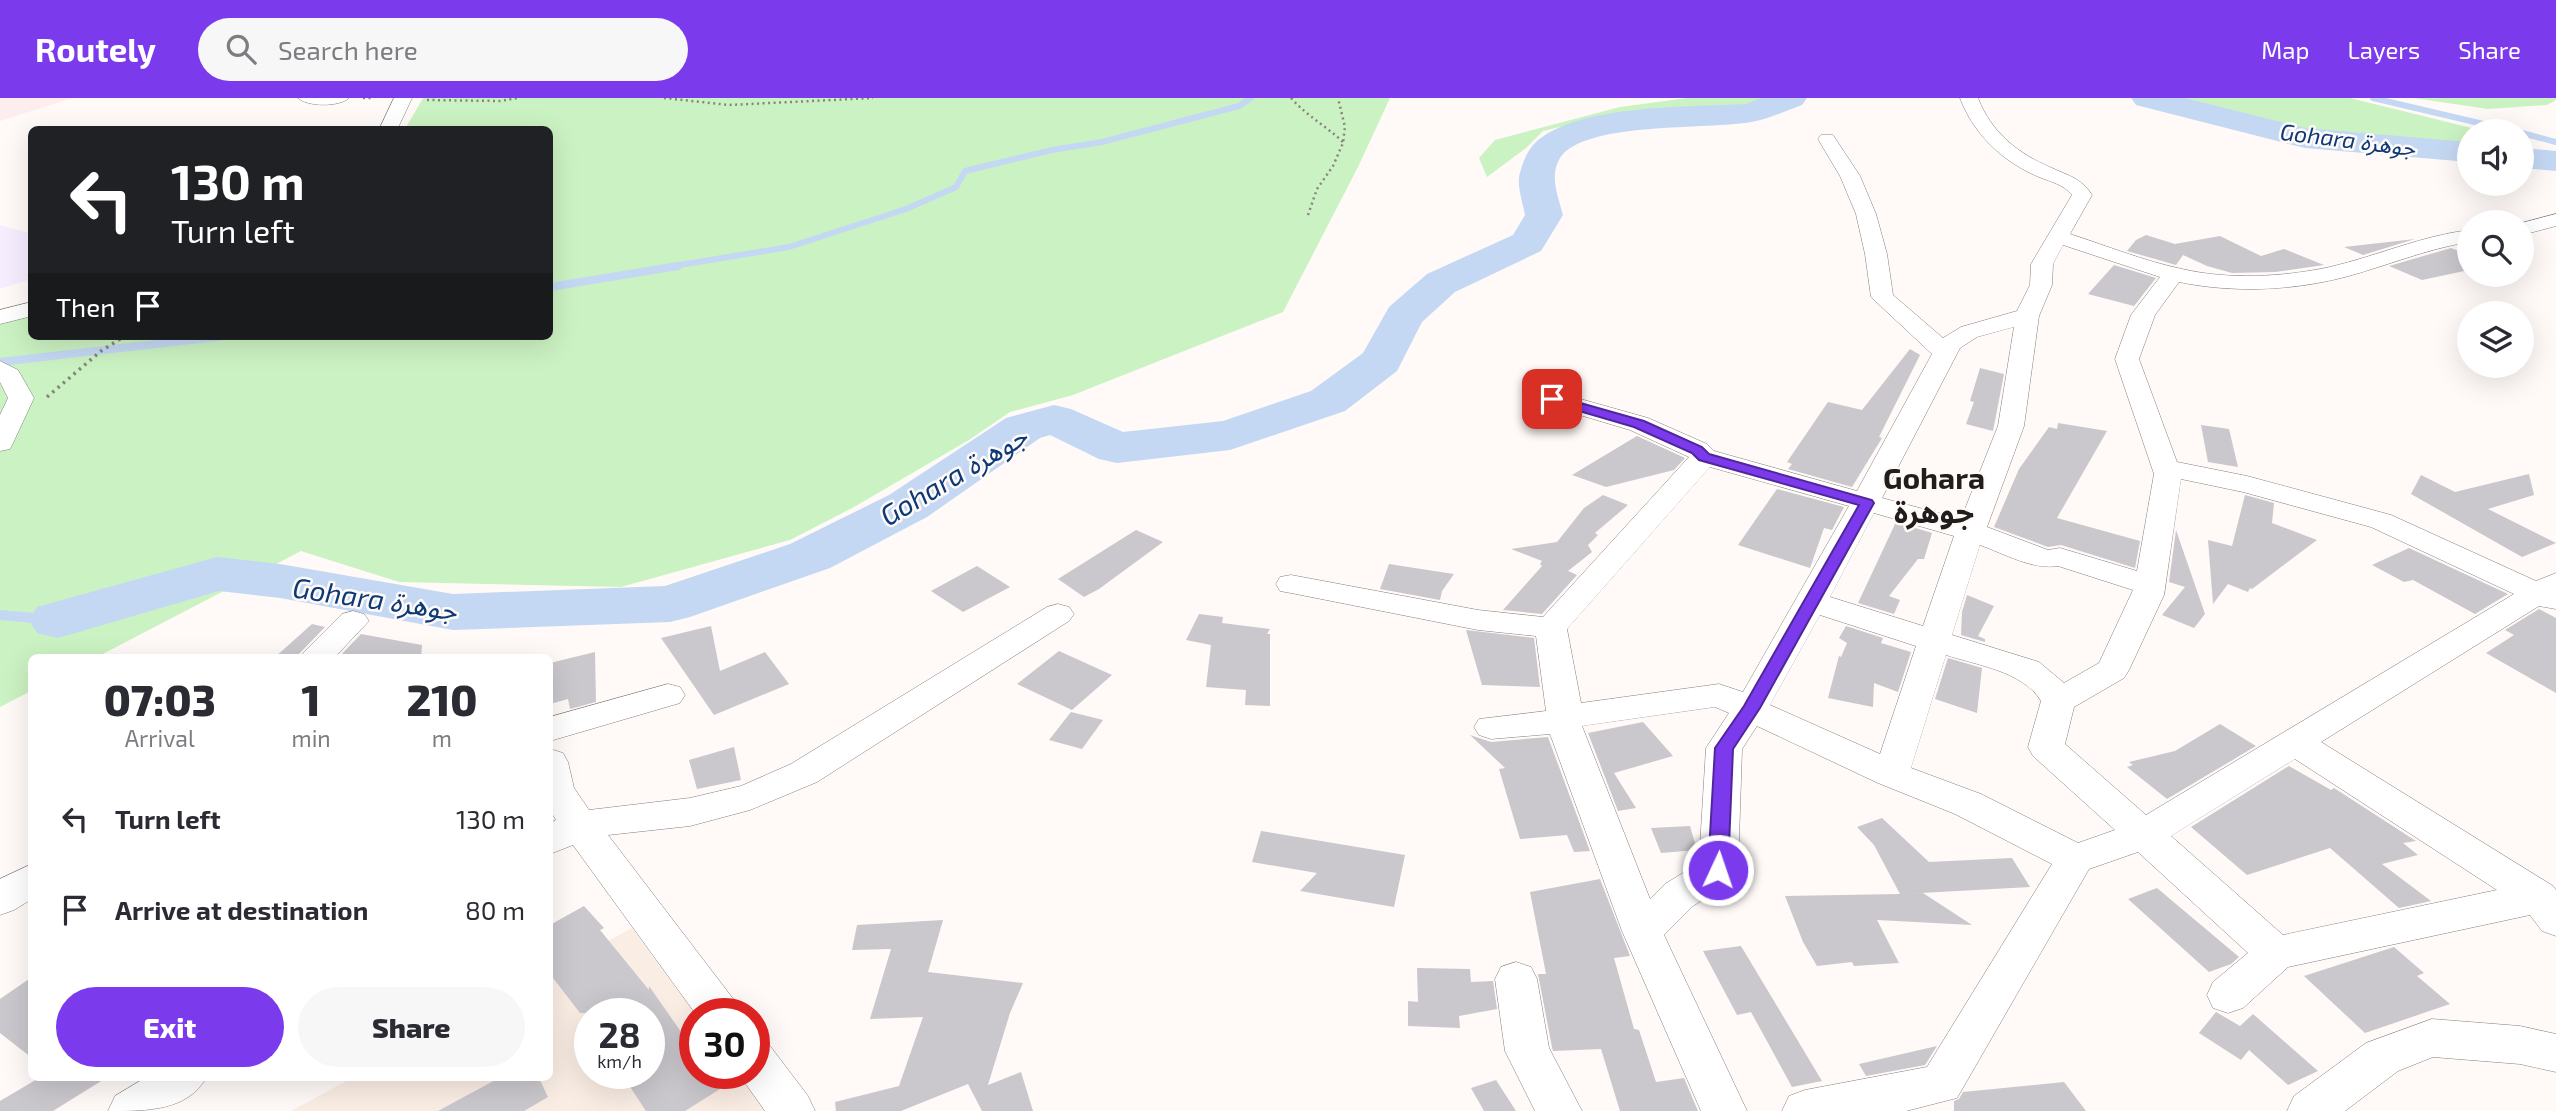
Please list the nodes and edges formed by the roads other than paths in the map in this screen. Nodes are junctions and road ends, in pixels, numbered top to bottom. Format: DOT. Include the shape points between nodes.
graph roads {
  1 [pos="307,98"];
  2 [pos="340,98"];
  3 [pos="403,98"];
  4 [pos="1969,98"];
  5 [pos="390,126"];
  6 [pos="1827,139"];
  7 [pos="2556,220"];
  8 [pos="2534,226"];
  9 [pos="2056,236"];
  10 [pos="2457,239"];
  11 [pos="2173,274"];
  12 [pos="28,310"];
  13 [pos="2027,316"];
  14 [pos="0,317"];
  15 [pos="1946,354"];
  16 [pos="0,368"];
  17 [pos="1552,399"];
  18 [pos="5,434"];
  19 [pos="1704,457"];
  20 [pos="2166,468"];
  21 [pos="1867,503"];
  22 [pos="1970,531"];
  23 [pos="1291,584"];
  24 [pos="2150,585"];
  25 [pos="2550,593"];
  26 [pos="1812,602"];
  27 [pos="1058,614"];
  28 [pos="353,621"];
  29 [pos="1551,628"];
  30 [pos="1936,641"];
  31 [pos="320,654"];
  32 [pos="668,695"];
  33 [pos="2058,701"];
  34 [pos="1751,708"];
  35 [pos="1563,717"];
  36 [pos="1491,727"];
  37 [pos="553,728"];
  38 [pos="2295,742"];
  39 [pos="1891,774"];
  40 [pos="553,776"];
  41 [pos="564,832"];
  42 [pos="2143,835"];
  43 [pos="2075,859"];
  44 [pos="28,882"];
  45 [pos="0,899"];
  46 [pos="2548,909"];
  47 [pos="1643,931"];
  48 [pos="2276,953"];
  49 [pos="1516,979"];
  50 [pos="2228,995"];
  51 [pos="706,998"];
  52 [pos="2556,1053"];
  53 [pos="179,1081"];
  54 [pos="770,1081"];
  55 [pos="131,1111"];
  56 [pos="792,1111"];
  57 [pos="1559,1111"];
  58 [pos="1724,1111"];
  59 [pos="1805,1111"];
  60 [pos="2310,1111"];
  1 -- 2 [label="street"];
  3 -- 5 [label="street"];
  4 -- 9 [label="street" via="1993,139 2021,161 2077,185 2082,195"];
  6 -- 15 [label="street" via="1858,187 1878,254 1882,297"];
  7 -- 8 [label="street"];
  9 -- 11 [label="street"];
  9 -- 13 [label="street" via="2042,264 2041,285"];
  10 -- 11 [label="street" via="2318,276 2198,281"];
  11 -- 20 [label="street" via="2143,315 2127,359"];
  12 -- 14 [label="street"];
  13 -- 15 [label="street" via="1969,332 1950,344"];
  13 -- 22 [label="street" via="2011,426"];
  15 -- 21 [label="street"];
  16 -- 18 [label="street" via="21,398"];
  17 -- 19 [label="street" via="1639,424"];
  19 -- 21 [label="street"];
  19 -- 29 [label="street"];
  20 -- 24 [label="street"];
  20 -- 25 [label="street" via="2247,484 2381,521"];
  21 -- 22 [label="street"];
  21 -- 26 [label="street"];
  22 -- 24 [label="street" via="2046,559 2060,557"];
  22 -- 30 [label="street"];
  23 -- 29 [label="street" via="1478,620"];
  24 -- 33 [label="street" via="2112,670"];
  25 -- 38 [label="street"];
  26 -- 30 [label="street"];
  26 -- 34 [label="street"];
  27 -- 41 [label="street" via="804,772 750,797 691,812"];
  28 -- 31 [label="street"];
  29 -- 35 [label="street"];
  30 -- 33 [label="street" via="2027,670 2049,686"];
  30 -- 39 [label="street"];
  32 -- 37 [label="street"];
  33 -- 42 [label="street" via="2046,747"];
  34 -- 35 [label="street" via="1719,695"];
  34 -- 39 [label="street"];
  34 -- 47 [label="street" via="1724,748 1718,870 1679,895"];
  35 -- 36 [label="street"];
  35 -- 47 [label="street"];
  38 -- 42 [label="street"];
  38 -- 46 [label="street"];
  39 -- 43 [label="street" via="1968,804"];
  40 -- 41 [label="street"];
  41 -- 51 [label="street"];
  42 -- 43 [label="street"];
  42 -- 48 [label="street"];
  43 -- 59 [label="street" via="1941,1084"];
  44 -- 45 [label="street"];
  46 -- 48 [label="street"];
  47 -- 58 [label="street"];
  48 -- 50 [label="street"];
  49 -- 57 [label="street" via="1527,1051"];
  52 -- 60 [label="street" via="2520,1045 2431,1038 2382,1057"];
  53 -- 55 [label="street"];
  54 -- 56 [label="street"];
}
